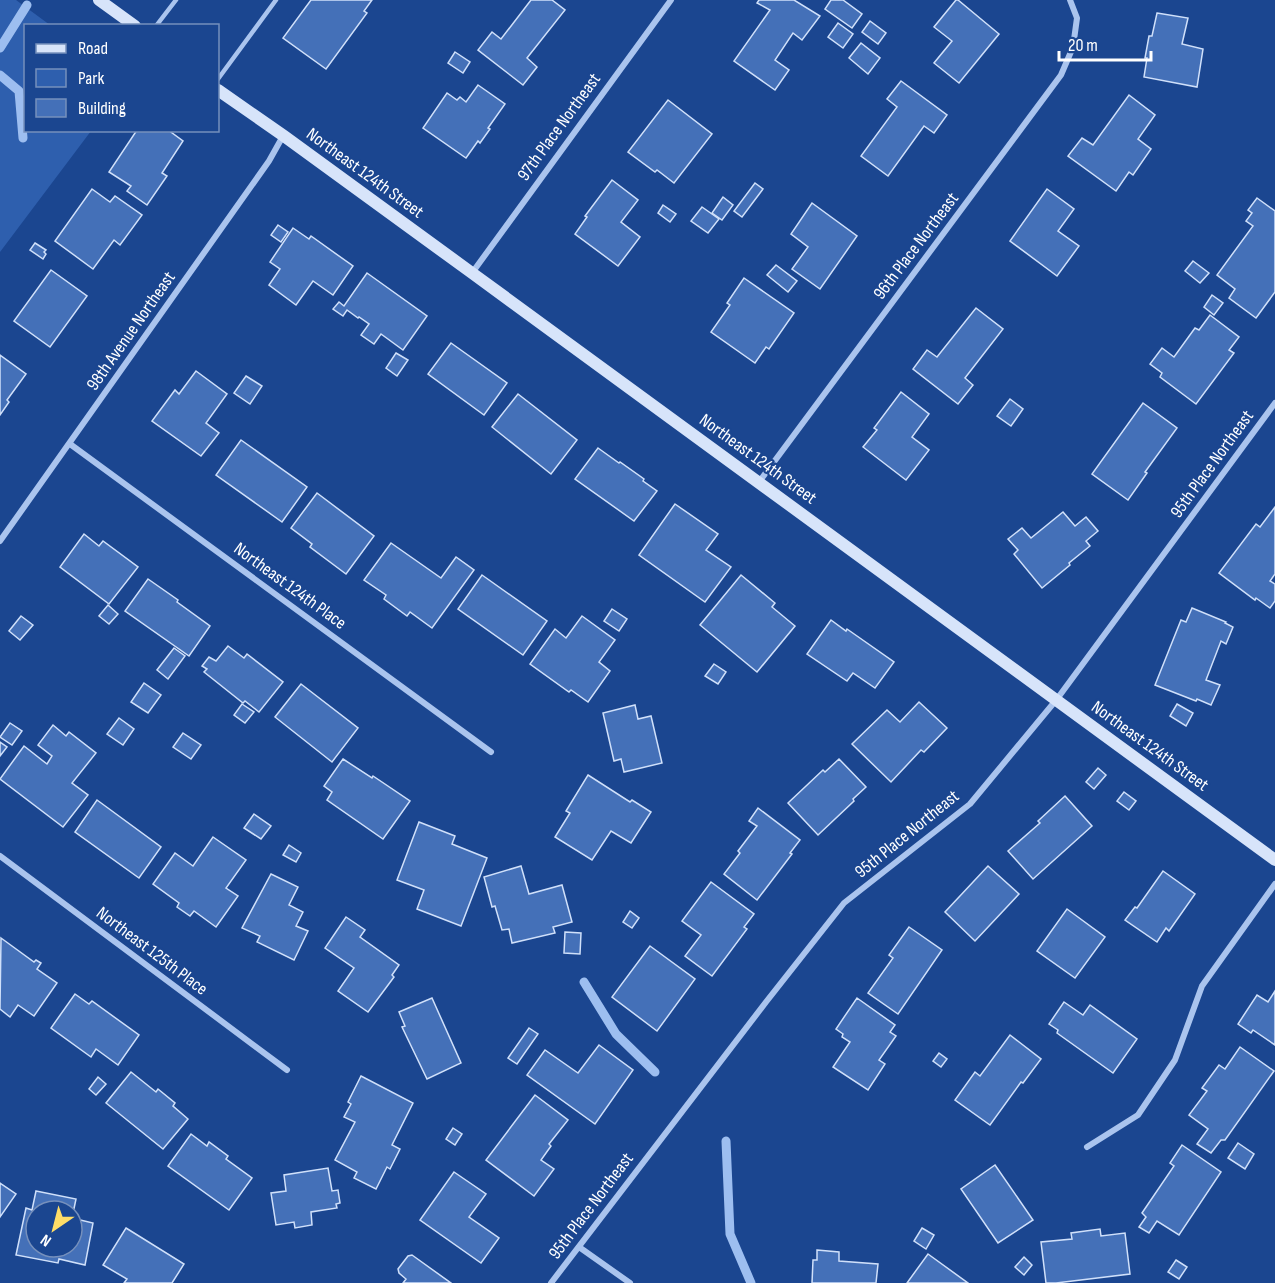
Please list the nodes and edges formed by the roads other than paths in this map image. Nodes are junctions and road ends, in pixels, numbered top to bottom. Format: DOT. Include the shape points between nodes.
graph roads {
  1 [pos="99,0"];
  2 [pos="176,0"];
  3 [pos="276,0"];
  4 [pos="671,0"];
  5 [pos="1070,0"];
  6 [pos="132,24"];
  7 [pos="158,24"];
  8 [pos="219,78"];
  9 [pos="219,91"];
  10 [pos="284,136"];
  11 [pos="472,273"];
  12 [pos="1275,403"];
  13 [pos="70,444"];
  14 [pos="759,482"];
  15 [pos="0,541"];
  16 [pos="1057,699"];
  17 [pos="491,752"];
  18 [pos="0,856"];
  19 [pos="1275,860"];
  20 [pos="1275,884"];
  21 [pos="287,1070"];
  22 [pos="1087,1147"];
  23 [pos="579,1247"];
  24 [pos="551,1283"];
  25 [pos="630,1283"];
  1 -- 6 [label="street"];
  2 -- 7 [label="lane"];
  3 -- 8 [label="lane"];
  4 -- 11 [label="street, 97th Place Northeast"];
  5 -- 14 [label="street, 96th Place Northeast" via="1077,18 1073,47 1061,75"];
  9 -- 10 [label="street, Northeast 124th Street"];
  10 -- 11 [label="street, Northeast 124th Street"];
  10 -- 13 [label="street, 98th Avenue Northeast"];
  11 -- 14 [label="street, Northeast 124th Street"];
  12 -- 16 [label="street, 95th Place Northeast"];
  13 -- 15 [label="street, 98th Avenue Northeast"];
  13 -- 17 [label="street, Northeast 124th Place"];
  14 -- 16 [label="street, Northeast 124th Street"];
  16 -- 19 [label="street, Northeast 124th Street"];
  16 -- 23 [label="street, 95th Place Northeast" via="970,804 844,903"];
  18 -- 21 [label="street, Northeast 125th Place"];
  20 -- 22 [label="street" via="1202,986 1175,1060 1138,1114"];
  23 -- 24 [label="street, 95th Place Northeast"];
  23 -- 25 [label="street"];
}
